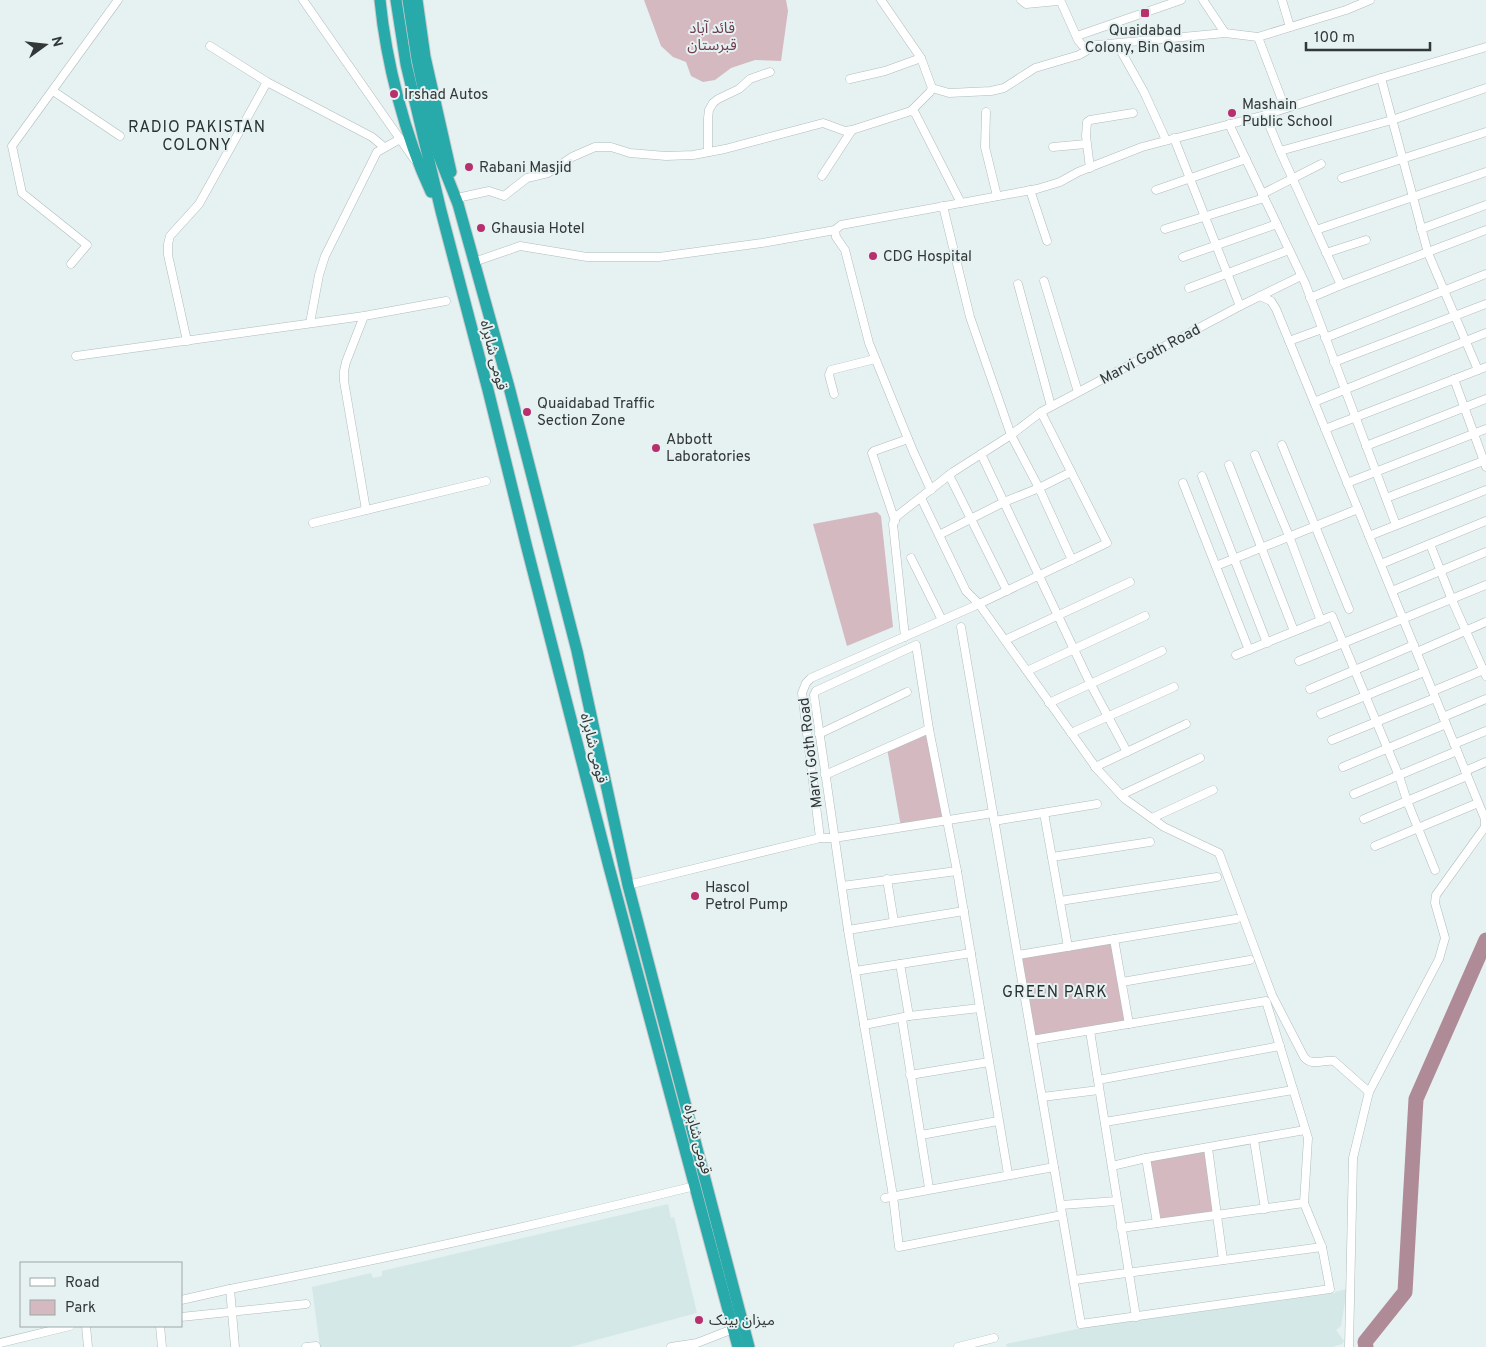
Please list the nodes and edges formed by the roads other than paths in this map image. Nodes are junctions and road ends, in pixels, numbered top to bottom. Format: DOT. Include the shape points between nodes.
graph roads {
  1 [pos="118,0"];
  2 [pos="303,0"];
  3 [pos="380,0"];
  4 [pos="396,0"];
  5 [pos="408,0"];
  6 [pos="417,0"];
  7 [pos="881,0"];
  8 [pos="1021,0"];
  9 [pos="1181,0"];
  10 [pos="1203,0"];
  11 [pos="1370,0"];
  12 [pos="1284,1"];
  13 [pos="1290,27"];
  14 [pos="1225,33"];
  15 [pos="1077,36"];
  16 [pos="1258,37"];
  17 [pos="1117,44"];
  18 [pos="210,46"];
  19 [pos="1091,46"];
  20 [pos="1486,48"];
  21 [pos="921,58"];
  22 [pos="770,72"];
  23 [pos="1382,78"];
  24 [pos="850,79"];
  25 [pos="267,82"];
  26 [pos="932,88"];
  27 [pos="1486,88"];
  28 [pos="53,91"];
  29 [pos="1285,108"];
  30 [pos="911,111"];
  31 [pos="986,112"];
  32 [pos="1133,113"];
  33 [pos="1266,115"];
  34 [pos="1392,120"];
  35 [pos="1229,124"];
  36 [pos="852,130"];
  37 [pos="1486,132"];
  38 [pos="120,136"];
  39 [pos="400,139"];
  40 [pos="1170,139"];
  41 [pos="1086,144"];
  42 [pos="1053,147"];
  43 [pos="384,148"];
  44 [pos="1280,151"];
  45 [pos="708,152"];
  46 [pos="433,155"];
  47 [pos="1402,158"];
  48 [pos="1246,159"];
  49 [pos="1321,164"];
  50 [pos="1090,168"];
  51 [pos="421,169"];
  52 [pos="1486,172"];
  53 [pos="822,176"];
  54 [pos="1190,178"];
  55 [pos="1293,178"];
  56 [pos="1342,178"];
  57 [pos="1030,190"];
  58 [pos="1156,190"];
  59 [pos="997,196"];
  60 [pos="1263,196"];
  61 [pos="1413,196"];
  62 [pos="458,201"];
  63 [pos="961,203"];
  64 [pos="1486,205"];
  65 [pos="944,206"];
  66 [pos="441,211"];
  67 [pos="1204,216"];
  68 [pos="1276,224"];
  69 [pos="1165,229"];
  70 [pos="1421,229"];
  71 [pos="835,230"];
  72 [pos="1316,230"];
  73 [pos="1486,230"];
  74 [pos="1366,240"];
  75 [pos="1047,242"];
  76 [pos="1216,246"];
  77 [pos="1289,250"];
  78 [pos="1326,253"];
  79 [pos="1428,253"];
  80 [pos="1183,257"];
  81 [pos="474,262"];
  82 [pos="72,264"];
  83 [pos="1227,273"];
  84 [pos="1486,274"];
  85 [pos="1301,276"];
  86 [pos="1044,280"];
  87 [pos="1018,284"];
  88 [pos="1341,285"];
  89 [pos="1189,288"];
  90 [pos="1443,291"];
  91 [pos="1260,296"];
  92 [pos="1310,298"];
  93 [pos="446,300"];
  94 [pos="1486,304"];
  95 [pos="1240,306"];
  96 [pos="364,316"];
  97 [pos="1454,316"];
  98 [pos="310,323"];
  99 [pos="1322,329"];
  100 [pos="1486,333"];
  101 [pos="1325,338"];
  102 [pos="187,341"];
  103 [pos="1465,341"];
  104 [pos="1289,342"];
  105 [pos="76,356"];
  106 [pos="875,359"];
  107 [pos="1334,362"];
  108 [pos="1486,367"];
  109 [pos="1478,370"];
  110 [pos="1454,379"];
  111 [pos="1345,389"];
  112 [pos="1078,392"];
  113 [pos="834,394"];
  114 [pos="1486,399"];
  115 [pos="1314,402"];
  116 [pos="1052,406"];
  117 [pos="1464,408"];
  118 [pos="1041,412"];
  119 [pos="1356,417"];
  120 [pos="1325,429"];
  121 [pos="1486,430"];
  122 [pos="1474,434"];
  123 [pos="1011,435"];
  124 [pos="908,438"];
  125 [pos="1282,444"];
  126 [pos="1366,446"];
  127 [pos="980,454"];
  128 [pos="1255,455"];
  129 [pos="1485,463"];
  130 [pos="1229,465"];
  131 [pos="1376,471"];
  132 [pos="1071,472"];
  133 [pos="949,476"];
  134 [pos="1202,476"];
  135 [pos="486,480"];
  136 [pos="1184,483"];
  137 [pos="1347,483"];
  138 [pos="1039,488"];
  139 [pos="931,490"];
  140 [pos="1486,490"];
  141 [pos="921,498"];
  142 [pos="1386,498"];
  143 [pos="1004,502"];
  144 [pos="1358,509"];
  145 [pos="366,510"];
  146 [pos="895,520"];
  147 [pos="971,520"];
  148 [pos="1486,522"];
  149 [pos="313,524"];
  150 [pos="1396,525"];
  151 [pos="1315,526"];
  152 [pos="939,535"];
  153 [pos="1289,536"];
  154 [pos="1369,536"];
  155 [pos="1430,544"];
  156 [pos="1262,548"];
  157 [pos="1486,552"];
  158 [pos="911,558"];
  159 [pos="1235,559"];
  160 [pos="1072,560"];
  161 [pos="1380,564"];
  162 [pos="1216,566"];
  163 [pos="1440,571"];
  164 [pos="1039,576"];
  165 [pos="1130,582"];
  166 [pos="1486,585"];
  167 [pos="1007,591"];
  168 [pos="1392,591"];
  169 [pos="1452,600"];
  170 [pos="979,604"];
  171 [pos="1349,609"];
  172 [pos="1059,615"];
  173 [pos="1145,616"];
  174 [pos="1403,619"];
  175 [pos="942,620"];
  176 [pos="1321,621"];
  177 [pos="1486,622"];
  178 [pos="961,627"];
  179 [pos="1466,631"];
  180 [pos="1294,632"];
  181 [pos="905,637"];
  182 [pos="1005,640"];
  183 [pos="1266,643"];
  184 [pos="1343,643"];
  185 [pos="1075,648"];
  186 [pos="1415,649"];
  187 [pos="1249,650"];
  188 [pos="1162,651"];
  189 [pos="1236,655"];
  190 [pos="1299,661"];
  191 [pos="1353,670"];
  192 [pos="1027,671"];
  193 [pos="1424,672"];
  194 [pos="1485,672"];
  195 [pos="1090,683"];
  196 [pos="1174,687"];
  197 [pos="1310,689"];
  198 [pos="907,692"];
  199 [pos="1366,695"];
  200 [pos="1434,695"];
  201 [pos="1486,699"];
  202 [pos="1049,703"];
  203 [pos="1321,714"];
  204 [pos="1107,717"];
  205 [pos="1445,721"];
  206 [pos="1377,722"];
  207 [pos="1186,724"];
  208 [pos="929,729"];
  209 [pos="1486,731"];
  210 [pos="1071,733"];
  211 [pos="819,734"];
  212 [pos="1332,740"];
  213 [pos="1388,748"];
  214 [pos="1456,748"];
  215 [pos="1127,752"];
  216 [pos="1200,758"];
  217 [pos="1486,762"];
  218 [pos="1095,767"];
  219 [pos="1343,767"];
  220 [pos="1466,773"];
  221 [pos="825,775"];
  222 [pos="1399,776"];
  223 [pos="1213,790"];
  224 [pos="1354,794"];
  225 [pos="1121,795"];
  226 [pos="1486,795"];
  227 [pos="1407,801"];
  228 [pos="1478,801"];
  229 [pos="1097,804"];
  230 [pos="1044,813"];
  231 [pos="994,817"];
  232 [pos="1152,818"];
  233 [pos="1364,819"];
  234 [pos="948,820"];
  235 [pos="1418,828"];
  236 [pos="820,838"];
  237 [pos="834,838"];
  238 [pos="1150,842"];
  239 [pos="1375,846"];
  240 [pos="1052,857"];
  241 [pos="957,870"];
  242 [pos="1435,870"];
  243 [pos="1217,877"];
  244 [pos="888,879"];
  245 [pos="628,884"];
  246 [pos="842,886"];
  247 [pos="1060,901"];
  248 [pos="964,911"];
  249 [pos="1236,919"];
  250 [pos="894,922"];
  251 [pos="848,930"];
  252 [pos="1114,939"];
  253 [pos="1068,947"];
  254 [pos="971,953"];
  255 [pos="1018,955"];
  256 [pos="1250,960"];
  257 [pos="900,964"];
  258 [pos="855,972"];
  259 [pos="1122,982"];
  260 [pos="980,1008"];
  261 [pos="905,1017"];
  262 [pos="864,1024"];
  263 [pos="1129,1024"];
  264 [pos="1090,1031"];
  265 [pos="1032,1040"];
  266 [pos="1280,1046"];
  267 [pos="989,1062"];
  268 [pos="910,1075"];
  269 [pos="1098,1080"];
  270 [pos="1099,1090"];
  271 [pos="1293,1090"];
  272 [pos="1369,1092"];
  273 [pos="1042,1097"];
  274 [pos="998,1121"];
  275 [pos="1104,1122"];
  276 [pos="1305,1130"];
  277 [pos="921,1135"];
  278 [pos="1254,1140"];
  279 [pos="1208,1148"];
  280 [pos="1146,1158"];
  281 [pos="1112,1166"];
  282 [pos="1054,1167"];
  283 [pos="1008,1174"];
  284 [pos="695,1186"];
  285 [pos="929,1188"];
  286 [pos="889,1197"];
  287 [pos="1117,1201"];
  288 [pos="1304,1203"];
  289 [pos="1061,1205"];
  290 [pos="1265,1209"];
  291 [pos="1218,1214"];
  292 [pos="1062,1215"];
  293 [pos="1157,1223"];
  294 [pos="1121,1228"];
  295 [pos="1322,1247"];
  296 [pos="1223,1260"];
  297 [pos="1129,1273"];
  298 [pos="1074,1280"];
  299 [pos="230,1289"];
  300 [pos="182,1300"];
  301 [pos="306,1304"];
  302 [pos="232,1311"];
  303 [pos="182,1317"];
  304 [pos="1136,1317"];
  305 [pos="66,1327"];
  306 [pos="86,1327"];
  307 [pos="160,1327"];
  308 [pos="733,1329"];
  309 [pos="994,1338"];
  310 [pos="0,1342"];
  311 [pos="316,1346"];
  312 [pos="88,1347"];
  313 [pos="162,1347"];
  314 [pos="235,1347"];
  315 [pos="306,1347"];
  316 [pos="671,1347"];
  317 [pos="738,1347"];
  318 [pos="750,1347"];
  319 [pos="958,1347"];
  320 [pos="1349,1347"];
  1 -- 28 [label="street"];
  2 -- 39 [label="street"];
  3 -- 51 [label="highway" via="402,111"];
  4 -- 46 [label="highway" via="406,64"];
  5 -- 46 [label="highway"];
  6 -- 62 [label="highway" via="425,57"];
  7 -- 21 [label="street"];
  8 -- 15 [label="street" via="1026,4 1061,2"];
  9 -- 15 [label="street"];
  10 -- 14 [label="street"];
  11 -- 13 [label="street"];
  12 -- 13 [label="street"];
  13 -- 16 [label="street"];
  14 -- 16 [label="street"];
  14 -- 17 [label="street"];
  15 -- 19 [label="street" via="1082,44"];
  16 -- 29 [label="street"];
  17 -- 19 [label="street"];
  17 -- 40 [label="street"];
  18 -- 25 [label="street"];
  19 -- 26 [label="street" via="1079,55 1031,70 1004,88 991,92 949,92"];
  20 -- 23 [label="street"];
  21 -- 24 [label="street"];
  21 -- 26 [label="street"];
  22 -- 45 [label="street" via="750,79 713,104 708,118"];
  23 -- 29 [label="street"];
  23 -- 34 [label="street"];
  25 -- 43 [label="street" via="372,137"];
  25 -- 102 [label="street" via="199,204 170,236 168,255"];
  26 -- 30 [label="street"];
  27 -- 34 [label="street"];
  28 -- 38 [label="street"];
  28 -- 82 [label="street" via="12,146 22,193 87,245"];
  29 -- 33 [label="street"];
  30 -- 36 [label="street"];
  30 -- 63 [label="street" via="915,113"];
  31 -- 59 [label="street" via="986,147"];
  32 -- 41 [label="street" via="1088,121"];
  33 -- 35 [label="street"];
  33 -- 44 [label="street"];
  34 -- 44 [label="street"];
  34 -- 47 [label="street"];
  35 -- 40 [label="street"];
  35 -- 48 [label="street"];
  36 -- 45 [label="street" via="845,131 823,123"];
  36 -- 53 [label="street"];
  37 -- 47 [label="street"];
  39 -- 43 [label="street"];
  39 -- 51 [label="street"];
  40 -- 50 [label="street"];
  40 -- 54 [label="street"];
  41 -- 42 [label="street"];
  41 -- 50 [label="street"];
  43 -- 98 [label="street" via="377,152 325,256"];
  44 -- 55 [label="street"];
  45 -- 62 [label="street" via="666,156 595,147 548,173 527,178 504,196 489,191"];
  46 -- 62 [label="highway, قومی شاہراہ"];
  46 -- 66 [label="highway, قومی شاہراہ"];
  47 -- 56 [label="street"];
  47 -- 61 [label="street"];
  48 -- 54 [label="street"];
  48 -- 60 [label="street"];
  49 -- 55 [label="street"];
  50 -- 57 [label="street" via="1060,182"];
  51 -- 66 [label="highway"];
  52 -- 61 [label="street"];
  54 -- 58 [label="street"];
  54 -- 67 [label="street"];
  55 -- 60 [label="street"];
  55 -- 72 [label="street"];
  57 -- 59 [label="street"];
  57 -- 75 [label="street"];
  59 -- 63 [label="street"];
  60 -- 67 [label="street"];
  60 -- 68 [label="street"];
  61 -- 70 [label="street"];
  61 -- 72 [label="street"];
  62 -- 81 [label="highway, قومی شاہراہ"];
  63 -- 65 [label="street"];
  64 -- 70 [label="street"];
  65 -- 71 [label="street" via="841,225"];
  65 -- 123 [label="street" via="970,317"];
  66 -- 284 [label="highway, قومی شاہراہ" via="609,867"];
  67 -- 69 [label="street"];
  67 -- 76 [label="street"];
  68 -- 76 [label="street"];
  68 -- 77 [label="street"];
  70 -- 79 [label="street"];
  71 -- 81 [label="street" via="659,257 588,257 520,246"];
  71 -- 106 [label="street" via="844,250"];
  72 -- 78 [label="street"];
  73 -- 79 [label="street"];
  74 -- 78 [label="street"];
  76 -- 80 [label="street"];
  76 -- 83 [label="street"];
  77 -- 83 [label="street"];
  77 -- 85 [label="street"];
  78 -- 88 [label="street"];
  79 -- 88 [label="street"];
  79 -- 90 [label="street"];
  81 -- 245 [label="highway, قومی شاہراہ" via="510,387 576,651"];
  83 -- 89 [label="street"];
  83 -- 95 [label="street"];
  84 -- 90 [label="street"];
  85 -- 91 [label="street, Marvi Goth Road"];
  85 -- 92 [label="street"];
  86 -- 112 [label="street"];
  87 -- 116 [label="street"];
  88 -- 92 [label="street"];
  90 -- 97 [label="street"];
  90 -- 101 [label="street"];
  91 -- 95 [label="street, Marvi Goth Road"];
  91 -- 104 [label="street" via="1271,300"];
  92 -- 99 [label="street"];
  93 -- 96 [label="street"];
  94 -- 97 [label="street"];
  95 -- 112 [label="street, Marvi Goth Road"];
  96 -- 98 [label="street"];
  96 -- 145 [label="street" via="344,371 344,381"];
  97 -- 103 [label="street"];
  97 -- 107 [label="street"];
  98 -- 102 [label="street"];
  99 -- 101 [label="street"];
  99 -- 104 [label="street"];
  100 -- 103 [label="street"];
  101 -- 107 [label="street"];
  102 -- 105 [label="street"];
  103 -- 109 [label="street"];
  103 -- 111 [label="street"];
  104 -- 115 [label="street"];
  106 -- 113 [label="street" via="831,370 829,375"];
  106 -- 124 [label="street"];
  107 -- 111 [label="street"];
  108 -- 109 [label="street"];
  109 -- 110 [label="street"];
  110 -- 117 [label="street"];
  110 -- 119 [label="street"];
  111 -- 115 [label="street"];
  111 -- 119 [label="street"];
  112 -- 116 [label="street, Marvi Goth Road"];
  114 -- 117 [label="street"];
  115 -- 120 [label="street"];
  116 -- 118 [label="street, Marvi Goth Road"];
  117 -- 122 [label="street"];
  117 -- 126 [label="street"];
  118 -- 123 [label="street, Marvi Goth Road"];
  118 -- 132 [label="street"];
  119 -- 120 [label="street"];
  119 -- 126 [label="street"];
  120 -- 137 [label="street"];
  121 -- 122 [label="street"];
  122 -- 129 [label="street"];
  122 -- 131 [label="street"];
  123 -- 127 [label="street, Marvi Goth Road"];
  123 -- 138 [label="street"];
  124 -- 139 [label="street"];
  124 -- 146 [label="street" via="872,453"];
  125 -- 151 [label="street"];
  126 -- 131 [label="street"];
  127 -- 133 [label="street, Marvi Goth Road"];
  127 -- 143 [label="street"];
  128 -- 153 [label="street"];
  129 -- 142 [label="street"];
  130 -- 156 [label="street"];
  131 -- 137 [label="street"];
  131 -- 142 [label="street"];
  132 -- 138 [label="street"];
  132 -- 160 [label="street, Marvi Goth Road" via="1107,543"];
  133 -- 139 [label="street, Marvi Goth Road"];
  133 -- 147 [label="street"];
  134 -- 159 [label="street"];
  135 -- 145 [label="street"];
  136 -- 162 [label="street"];
  137 -- 144 [label="street"];
  138 -- 143 [label="street"];
  138 -- 160 [label="street"];
  139 -- 141 [label="street, Marvi Goth Road"];
  140 -- 150 [label="street"];
  141 -- 146 [label="street, Marvi Goth Road"];
  141 -- 152 [label="street"];
  142 -- 150 [label="street"];
  143 -- 147 [label="street"];
  143 -- 164 [label="street"];
  144 -- 151 [label="street"];
  144 -- 154 [label="street"];
  145 -- 149 [label="street"];
  146 -- 181 [label="street"];
  147 -- 152 [label="street"];
  147 -- 167 [label="street"];
  148 -- 155 [label="street"];
  150 -- 154 [label="street"];
  151 -- 153 [label="street"];
  151 -- 171 [label="street"];
  152 -- 170 [label="street" via="966,590"];
  153 -- 156 [label="street"];
  153 -- 176 [label="street"];
  154 -- 161 [label="street"];
  155 -- 161 [label="street"];
  155 -- 163 [label="street"];
  156 -- 159 [label="street"];
  156 -- 180 [label="street"];
  157 -- 163 [label="street"];
  158 -- 175 [label="street"];
  159 -- 162 [label="street"];
  159 -- 183 [label="street"];
  160 -- 164 [label="street, Marvi Goth Road"];
  161 -- 168 [label="street"];
  162 -- 187 [label="street"];
  163 -- 168 [label="street"];
  163 -- 169 [label="street"];
  164 -- 167 [label="street, Marvi Goth Road"];
  164 -- 172 [label="street"];
  165 -- 172 [label="street"];
  166 -- 169 [label="street"];
  167 -- 170 [label="street, Marvi Goth Road"];
  168 -- 174 [label="street"];
  169 -- 174 [label="street"];
  169 -- 179 [label="street"];
  170 -- 175 [label="street, Marvi Goth Road"];
  170 -- 182 [label="street"];
  172 -- 182 [label="street"];
  172 -- 185 [label="street"];
  173 -- 185 [label="street"];
  174 -- 184 [label="street"];
  174 -- 186 [label="street"];
  175 -- 181 [label="street, Marvi Goth Road"];
  176 -- 180 [label="street"];
  176 -- 184 [label="street" via="1332,616"];
  177 -- 179 [label="street"];
  178 -- 231 [label="street"];
  179 -- 186 [label="street"];
  179 -- 194 [label="street"];
  180 -- 183 [label="street"];
  181 -- 236 [label="street, Marvi Goth Road" via="811,678 803,688"];
  182 -- 192 [label="street"];
  183 -- 187 [label="street"];
  184 -- 190 [label="street"];
  184 -- 191 [label="street"];
  185 -- 192 [label="street"];
  185 -- 195 [label="street"];
  186 -- 191 [label="street"];
  186 -- 193 [label="street"];
  187 -- 189 [label="street"];
  188 -- 195 [label="street"];
  191 -- 197 [label="street"];
  191 -- 199 [label="street"];
  192 -- 202 [label="street"];
  193 -- 199 [label="street"];
  193 -- 200 [label="street"];
  194 -- 200 [label="street"];
  195 -- 202 [label="street"];
  195 -- 204 [label="street"];
  196 -- 204 [label="street"];
  198 -- 211 [label="street"];
  199 -- 203 [label="street"];
  199 -- 206 [label="street"];
  200 -- 205 [label="street"];
  200 -- 206 [label="street"];
  201 -- 205 [label="street"];
  202 -- 210 [label="street"];
  204 -- 210 [label="street"];
  204 -- 215 [label="street"];
  205 -- 213 [label="street"];
  205 -- 214 [label="street"];
  206 -- 212 [label="street"];
  206 -- 213 [label="street"];
  207 -- 215 [label="street"];
  208 -- 211 [label="street" via="916,645 816,692"];
  208 -- 221 [label="street"];
  208 -- 234 [label="street"];
  209 -- 214 [label="street"];
  210 -- 218 [label="street"];
  211 -- 221 [label="street"];
  213 -- 219 [label="street"];
  213 -- 222 [label="street"];
  214 -- 220 [label="street"];
  214 -- 222 [label="street"];
  215 -- 218 [label="street"];
  216 -- 225 [label="street"];
  217 -- 220 [label="street"];
  218 -- 225 [label="street"];
  220 -- 227 [label="street"];
  220 -- 228 [label="street"];
  221 -- 237 [label="street"];
  222 -- 224 [label="street"];
  222 -- 227 [label="street"];
  223 -- 232 [label="street"];
  225 -- 232 [label="street"];
  226 -- 228 [label="street"];
  227 -- 233 [label="street"];
  227 -- 235 [label="street"];
  228 -- 235 [label="street"];
  228 -- 272 [label="street" via="1485,827 1436,895 1445,938 1439,960"];
  229 -- 230 [label="street"];
  230 -- 231 [label="street"];
  230 -- 240 [label="street"];
  231 -- 234 [label="street"];
  231 -- 255 [label="street"];
  232 -- 272 [label="street" via="1219,853 1272,995 1304,1057 1313,1063 1334,1062"];
  234 -- 237 [label="street"];
  234 -- 241 [label="street"];
  235 -- 239 [label="street"];
  235 -- 242 [label="street"];
  236 -- 237 [label="street"];
  236 -- 245 [label="street"];
  237 -- 246 [label="street"];
  238 -- 240 [label="street"];
  240 -- 247 [label="street"];
  241 -- 244 [label="street"];
  241 -- 248 [label="street"];
  243 -- 247 [label="street"];
  244 -- 246 [label="street"];
  244 -- 250 [label="street"];
  245 -- 318 [label="highway, قومی شاہراہ"];
  246 -- 251 [label="street"];
  247 -- 253 [label="street"];
  248 -- 250 [label="street"];
  248 -- 254 [label="street"];
  249 -- 252 [label="street"];
  250 -- 251 [label="street"];
  251 -- 258 [label="street"];
  252 -- 253 [label="street"];
  252 -- 259 [label="street"];
  253 -- 255 [label="street"];
  254 -- 257 [label="street"];
  254 -- 260 [label="street"];
  255 -- 265 [label="street"];
  256 -- 259 [label="street"];
  257 -- 258 [label="street"];
  257 -- 261 [label="street"];
  258 -- 262 [label="street"];
  259 -- 263 [label="street"];
  260 -- 261 [label="street"];
  260 -- 267 [label="street"];
  261 -- 262 [label="street"];
  261 -- 268 [label="street"];
  262 -- 286 [label="street"];
  263 -- 264 [label="street"];
  263 -- 266 [label="street" via="1266,1001"];
  264 -- 265 [label="street"];
  264 -- 269 [label="street"];
  265 -- 273 [label="street"];
  266 -- 269 [label="street"];
  266 -- 271 [label="street"];
  267 -- 268 [label="street"];
  267 -- 274 [label="street"];
  268 -- 277 [label="street"];
  269 -- 270 [label="street"];
  270 -- 273 [label="street"];
  270 -- 275 [label="street"];
  271 -- 275 [label="street"];
  271 -- 276 [label="street"];
  272 -- 320 [label="street" via="1354,1158"];
  273 -- 282 [label="street"];
  274 -- 277 [label="street"];
  274 -- 283 [label="street"];
  275 -- 281 [label="street"];
  276 -- 278 [label="street"];
  276 -- 288 [label="street" via="1308,1138"];
  277 -- 285 [label="street"];
  278 -- 279 [label="street"];
  278 -- 290 [label="street"];
  279 -- 280 [label="street"];
  279 -- 291 [label="street"];
  280 -- 281 [label="street"];
  280 -- 293 [label="street"];
  281 -- 287 [label="street"];
  282 -- 283 [label="street"];
  282 -- 289 [label="street"];
  283 -- 285 [label="street"];
  284 -- 299 [label="street" via="430,1248"];
  284 -- 308 [label="highway, قومی شاہراہ"];
  285 -- 286 [label="street"];
  286 -- 292 [label="street" via="899,1247"];
  287 -- 289 [label="street"];
  287 -- 294 [label="street"];
  288 -- 290 [label="street"];
  288 -- 295 [label="street"];
  289 -- 292 [label="street"];
  290 -- 291 [label="street"];
  291 -- 293 [label="street"];
  291 -- 296 [label="street"];
  292 -- 298 [label="street"];
  293 -- 294 [label="street"];
  294 -- 297 [label="street"];
  295 -- 296 [label="street"];
  295 -- 304 [label="street" via="1330,1289"];
  296 -- 297 [label="street"];
  297 -- 298 [label="street"];
  297 -- 304 [label="street"];
  298 -- 304 [label="street" via="1081,1324"];
  299 -- 300 [label="street"];
  299 -- 302 [label="street"];
  301 -- 302 [label="street"];
  302 -- 303 [label="street"];
  302 -- 314 [label="street"];
  305 -- 310 [label="street"];
  306 -- 312 [label="street"];
  307 -- 313 [label="street"];
  308 -- 316 [label="street" via="697,1343"];
  308 -- 317 [label="highway, قومی شاہراہ"];
  309 -- 319 [label="street"];
  311 -- 315 [label="street"];
}
